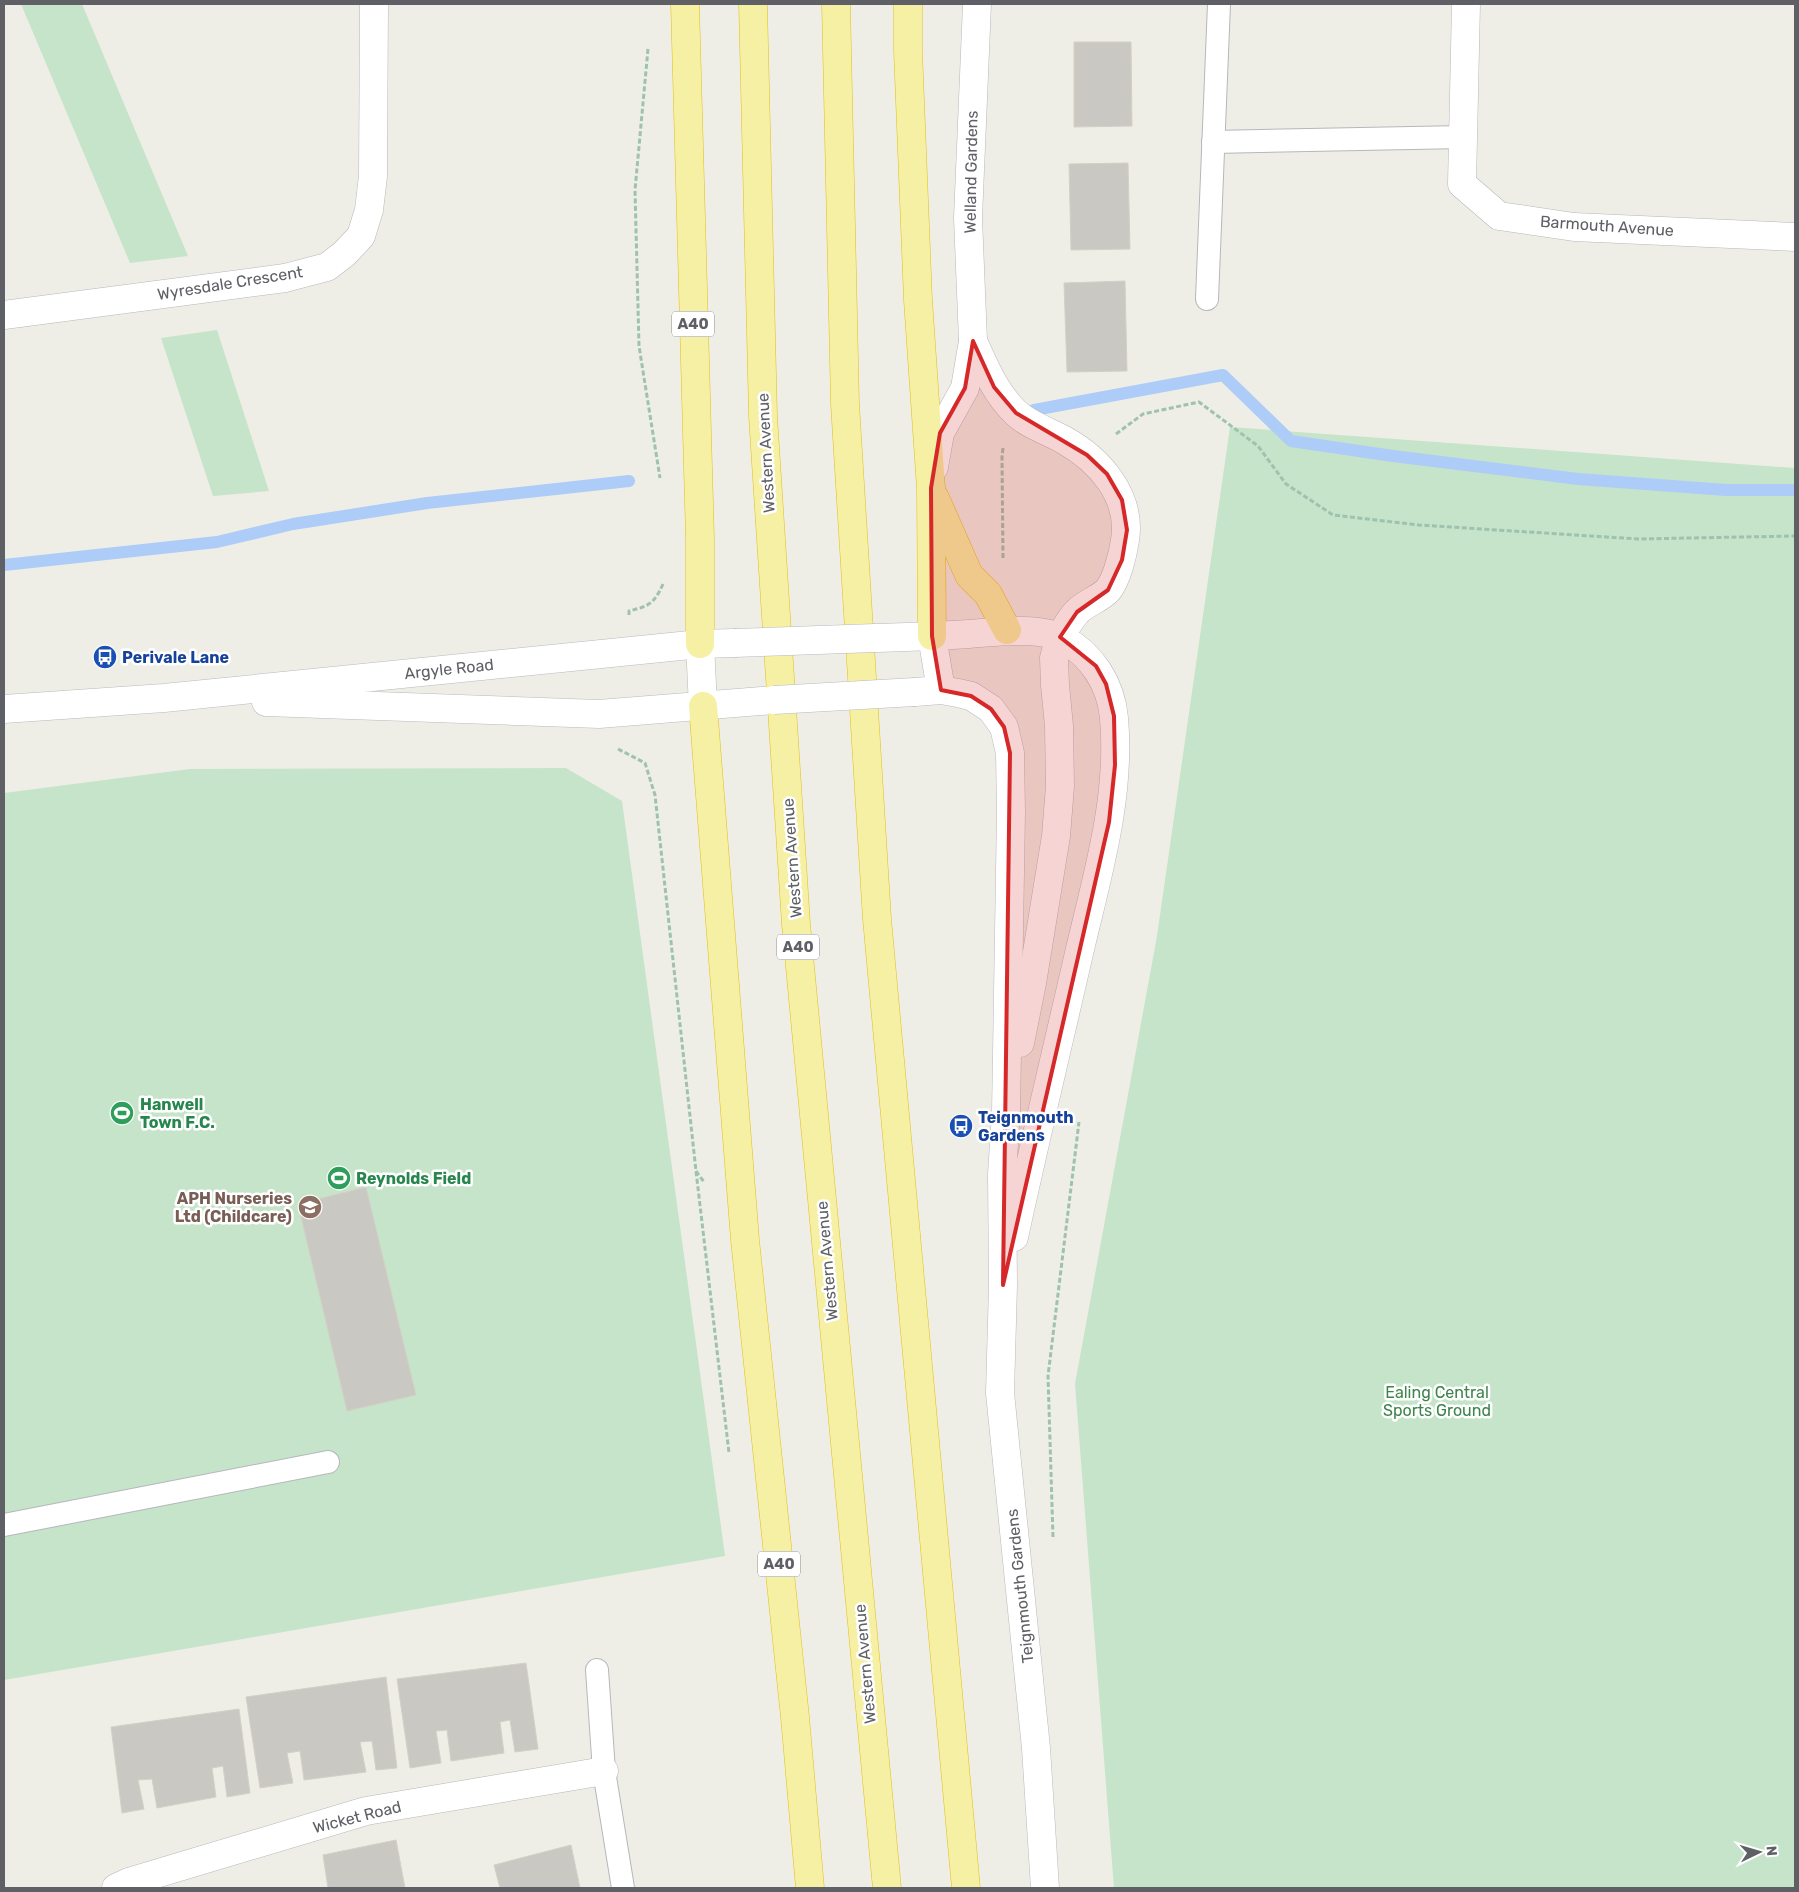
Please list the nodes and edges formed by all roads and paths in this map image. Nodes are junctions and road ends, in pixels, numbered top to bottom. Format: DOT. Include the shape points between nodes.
graph roads {
  1 [pos="374,4"];
  2 [pos="685,4"];
  3 [pos="753,4"];
  4 [pos="836,4"];
  5 [pos="908,4"];
  6 [pos="977,4"];
  7 [pos="1218,4"];
  8 [pos="1466,4"];
  9 [pos="649,43"];
  10 [pos="1463,137"];
  11 [pos="1213,142"];
  12 [pos="1795,237"];
  13 [pos="1207,299"];
  14 [pos="4,315"];
  15 [pos="973,341"];
  16 [pos="1004,442"];
  17 [pos="1087,455"];
  18 [pos="662,488"];
  19 [pos="931,488"];
  20 [pos="1795,536"];
  21 [pos="1004,565"];
  22 [pos="665,581"];
  23 [pos="630,617"];
  24 [pos="1006,630"];
  25 [pos="921,636"];
  26 [pos="1060,637"];
  27 [pos="700,644"];
  28 [pos="928,691"];
  29 [pos="164,698"];
  30 [pos="703,706"];
  31 [pos="4,709"];
  32 [pos="616,748"];
  33 [pos="1006,1114"];
  34 [pos="1080,1118"];
  35 [pos="696,1171"];
  36 [pos="1003,1285"];
  37 [pos="328,1462"];
  38 [pos="4,1525"];
  39 [pos="1053,1544"];
  40 [pos="597,1670"];
  41 [pos="604,1771"];
  42 [pos="116,1888"];
  43 [pos="623,1888"];
  44 [pos="810,1888"];
  45 [pos="886,1888"];
  46 [pos="966,1888"];
  47 [pos="1045,1888"];
  1 -- 14 [label="main road, Wyresdale Crescent" via="373,176 369,210 361,236 344,254 327,267 285,278"];
  2 -- 27 [label="highway, A40"];
  3 -- 45 [label="highway, Western Avenue / A40" via="763,416 796,924"];
  4 -- 46 [label="highway" via="845,404 877,919"];
  5 -- 19 [label="highway" via="918,300"];
  6 -- 15 [label="main road, Welland Gardens" via="968,218"];
  7 -- 11 [label="lane"];
  8 -- 10 [label="main road, Barmouth Avenue"];
  9 -- 18 [label="path" via="635,210 640,346"];
  10 -- 11 [label="lane"];
  10 -- 12 [label="main road, Barmouth Avenue" via="1462,184 1499,216 1574,227"];
  11 -- 13 [label="lane"];
  15 -- 17 [label="main road, Welland Gardens" via="994,387 1016,413"];
  15 -- 19 [label="main road, Welland Gardens" via="965,388 940,432"];
  16 -- 21 [label="path"];
  17 -- 20 [label="path" via="1143,414 1199,402 1258,446 1286,484 1332,516 1638,539"];
  17 -- 26 [label="main road, Welland Gardens" via="1106,474 1122,500 1127,530 1122,560 1108,590 1076,612"];
  19 -- 24 [label="highway" via="969,575 988,594"];
  19 -- 25 [label="highway"];
  22 -- 23 [label="path" via="658,596 648,606 629,610"];
  24 -- 25 [label="main road, Argyle Road"];
  24 -- 26 [label="main road, Argyle Road"];
  25 -- 27 [label="main road, Argyle Road, bridge"];
  25 -- 28 [label="main road"];
  26 -- 33 [label="main road, Welland Gardens" via="1054,658 1060,786 1056,836"];
  26 -- 36 [label="main road" via="1078,648 1096,666 1106,684 1114,716 1115,765 1109,822"];
  27 -- 29 [label="main road, Argyle Road"];
  27 -- 30 [label="main road"];
  28 -- 30 [label="main road, Argyle Road, bridge"];
  28 -- 33 [label="main road, Argyle Road" via="971,696 991,708 1004,727 1010,753 1012,812"];
  29 -- 30 [label="main road, Argyle Road" via="599,714"];
  29 -- 31 [label="main road, Argyle Road"];
  30 -- 44 [label="highway, A40" via="745,1240"];
  32 -- 35 [label="path" via="645,763 655,796"];
  33 -- 36 [label="main road" via="1002,1174"];
  34 -- 39 [label="path" via="1048,1376"];
  36 -- 47 [label="main road, Teignmouth Gardens" via="1000,1393 1036,1748"];
  37 -- 38 [label="lane"];
  40 -- 41 [label="lane"];
  41 -- 42 [label="main road, Wicket Road" via="366,1811"];
  41 -- 43 [label="lane"];
}
